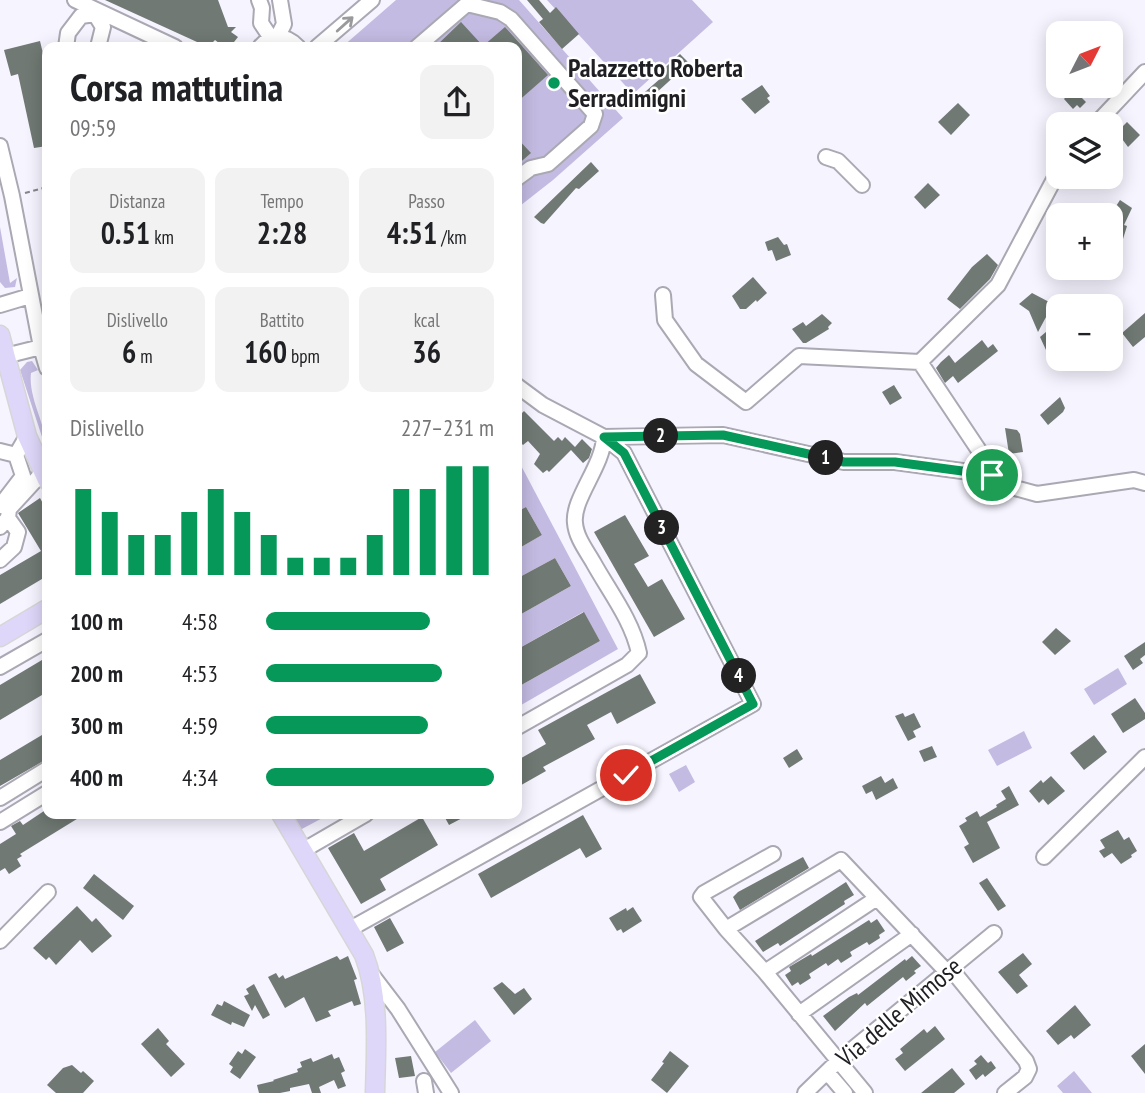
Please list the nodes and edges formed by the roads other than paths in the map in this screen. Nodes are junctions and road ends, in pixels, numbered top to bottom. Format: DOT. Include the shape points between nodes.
graph roads {
  1 [pos="75,0"];
  2 [pos="259,0"];
  3 [pos="280,0"];
  4 [pos="372,0"];
  5 [pos="96,12"];
  6 [pos="270,40"];
  7 [pos="67,42"];
  8 [pos="99,42"];
  9 [pos="164,42"];
  10 [pos="293,42"];
  11 [pos="323,42"];
  12 [pos="423,42"];
  13 [pos="1145,72"];
  14 [pos="1108,112"];
  15 [pos="0,146"];
  16 [pos="826,158"];
  17 [pos="522,175"];
  18 [pos="862,185"];
  19 [pos="1049,189"];
  20 [pos="663,295"];
  21 [pos="30,296"];
  22 [pos="0,304"];
  23 [pos="0,335"];
  24 [pos="41,347"];
  25 [pos="42,350"];
  26 [pos="5,356"];
  27 [pos="920,362"];
  28 [pos="522,389"];
  29 [pos="27,436"];
  30 [pos="604,437"];
  31 [pos="0,451"];
  32 [pos="16,456"];
  33 [pos="42,469"];
  34 [pos="992,475"];
  35 [pos="42,479"];
  36 [pos="1145,483"];
  37 [pos="3,517"];
  38 [pos="0,560"];
  39 [pos="42,616"];
  40 [pos="0,636"];
  41 [pos="42,642"];
  42 [pos="1,663"];
  43 [pos="522,726"];
  44 [pos="1145,757"];
  45 [pos="42,772"];
  46 [pos="18,787"];
  47 [pos="42,796"];
  48 [pos="0,798"];
  49 [pos="28,804"];
  50 [pos="284,819"];
  51 [pos="357,819"];
  52 [pos="0,822"];
  53 [pos="302,851"];
  54 [pos="773,854"];
  55 [pos="1045,857"];
  56 [pos="48,892"];
  57 [pos="877,898"];
  58 [pos="349,929"];
  59 [pos="726,929"];
  60 [pos="994,933"];
  61 [pos="912,934"];
  62 [pos="0,941"];
  63 [pos="949,970"];
  64 [pos="765,972"];
  65 [pos="372,975"];
  66 [pos="799,1014"];
  67 [pos="832,1067"];
  68 [pos="375,1093"];
  69 [pos="452,1093"];
  70 [pos="805,1093"];
  71 [pos="845,1093"];
  72 [pos="864,1093"];
  73 [pos="1005,1093"];
  1 -- 5 [label="street"];
  2 -- 6 [label="street" via="261,23"];
  3 -- 6 [label="street" via="284,24"];
  11 -- 4 [label="street, one-way"];
  5 -- 7 [label="street" via="81,16"];
  5 -- 8 [label="street" via="103,26"];
  5 -- 9 [label="street"];
  6 -- 10 [label="street"];
  12 -- 17 [label="street" via="467,4 500,12 595,114 591,126 548,164"];
  13 -- 14 [label="street"];
  15 -- 21 [label="street"];
  16 -- 18 [label="street" via="838,161"];
  19 -- 27 [label="street" via="998,285"];
  20 -- 27 [label="street" via="665,320 696,364 746,402 799,356"];
  21 -- 22 [label="street"];
  21 -- 24 [label="street"];
  23 -- 26 [label="main road"];
  24 -- 25 [label="street"];
  24 -- 26 [label="street"];
  26 -- 29 [label="main road"];
  27 -- 34 [label="street"];
  28 -- 30 [label="street"];
  29 -- 32 [label="street"];
  29 -- 33 [label="main road"];
  30 -- 34 [label="street" via="723,435 844,462 895,462"];
  30 -- 43 [label="street" via="604,451 576,510 575,522 581,542 635,635 639,653 627,665"];
  30 -- 58 [label="street" via="624,453 753,704"];
  31 -- 32 [label="street"];
  32 -- 37 [label="street" via="23,477"];
  34 -- 36 [label="street" via="1004,485 1037,494 1134,480"];
  35 -- 37 [label="street"];
  37 -- 38 [label="street" via="18,532 14,547"];
  39 -- 40 [label="main road"];
  41 -- 42 [label="street"];
  44 -- 55 [label="street"];
  45 -- 46 [label="street"];
  46 -- 48 [label="street"];
  46 -- 49 [label="street"];
  47 -- 49 [label="street"];
  49 -- 52 [label="street"];
  50 -- 53 [label="main road"];
  51 -- 53 [label="street"];
  53 -- 58 [label="main road"];
  54 -- 59 [label="street" via="701,897"];
  56 -- 62 [label="street"];
  57 -- 59 [label="street" via="841,860"];
  57 -- 61 [label="street"];
  57 -- 64 [label="street"];
  58 -- 65 [label="main road"];
  59 -- 64 [label="street"];
  60 -- 63 [label="street, Via delle Mimose"];
  61 -- 63 [label="street"];
  61 -- 66 [label="street"];
  63 -- 67 [label="street, Via delle Mimose"];
  63 -- 73 [label="street" via="1026,1061 1025,1077"];
  64 -- 66 [label="street"];
  65 -- 68 [label="main road" via="377,1025"];
  65 -- 69 [label="street"];
  66 -- 67 [label="street"];
  67 -- 70 [label="street, Via delle Mimose"];
  67 -- 71 [label="street"];
  67 -- 72 [label="street"];
}
